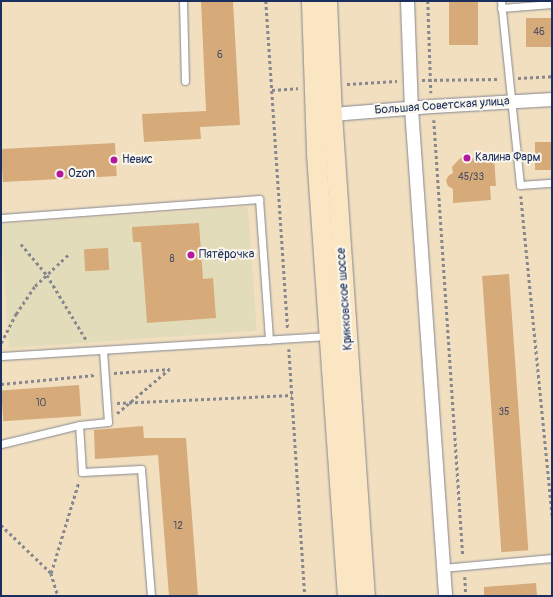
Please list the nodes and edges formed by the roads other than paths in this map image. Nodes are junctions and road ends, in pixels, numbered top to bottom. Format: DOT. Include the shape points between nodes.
graph roads {
  1 [pos="183,1"];
  2 [pos="311,1"];
  3 [pos="327,1"];
  4 [pos="407,1"];
  5 [pos="501,4"];
  6 [pos="552,4"];
  7 [pos="185,81"];
  8 [pos="552,99"];
  9 [pos="510,101"];
  10 [pos="411,108"];
  11 [pos="332,114"];
  12 [pos="552,183"];
  13 [pos="1,218"];
  14 [pos="339,336"];
  15 [pos="269,340"];
  16 [pos="103,350"];
  17 [pos="1,356"];
  18 [pos="79,425"];
  19 [pos="1,444"];
  20 [pos="552,558"];
  21 [pos="443,568"];
  22 [pos="150,596"];
  23 [pos="347,596"];
  24 [pos="365,596"];
  25 [pos="445,596"];
  1 -- 7 [label="lane"];
  2 -- 14 [label="main road" via="316,154"];
  3 -- 11 [label="main road, Крикковское шоссе"];
  4 -- 10 [label="street"];
  5 -- 6 [label="lane"];
  5 -- 9 [label="lane"];
  8 -- 9 [label="street, Большая Советская улица"];
  9 -- 10 [label="street, Большая Советская улица"];
  9 -- 12 [label="lane" via="520,185"];
  10 -- 11 [label="street, Большая Советская улица"];
  10 -- 21 [label="street"];
  11 -- 14 [label="main road, Крикковское шоссе"];
  13 -- 15 [label="lane" via="259,199"];
  14 -- 15 [label="lane"];
  14 -- 23 [label="main road"];
  14 -- 24 [label="main road, Крикковское шоссе"];
  15 -- 16 [label="lane"];
  16 -- 17 [label="lane"];
  16 -- 18 [label="lane" via="108,422"];
  18 -- 19 [label="lane"];
  18 -- 22 [label="lane" via="82,472 141,469"];
  20 -- 21 [label="lane"];
  21 -- 25 [label="street"];
}
